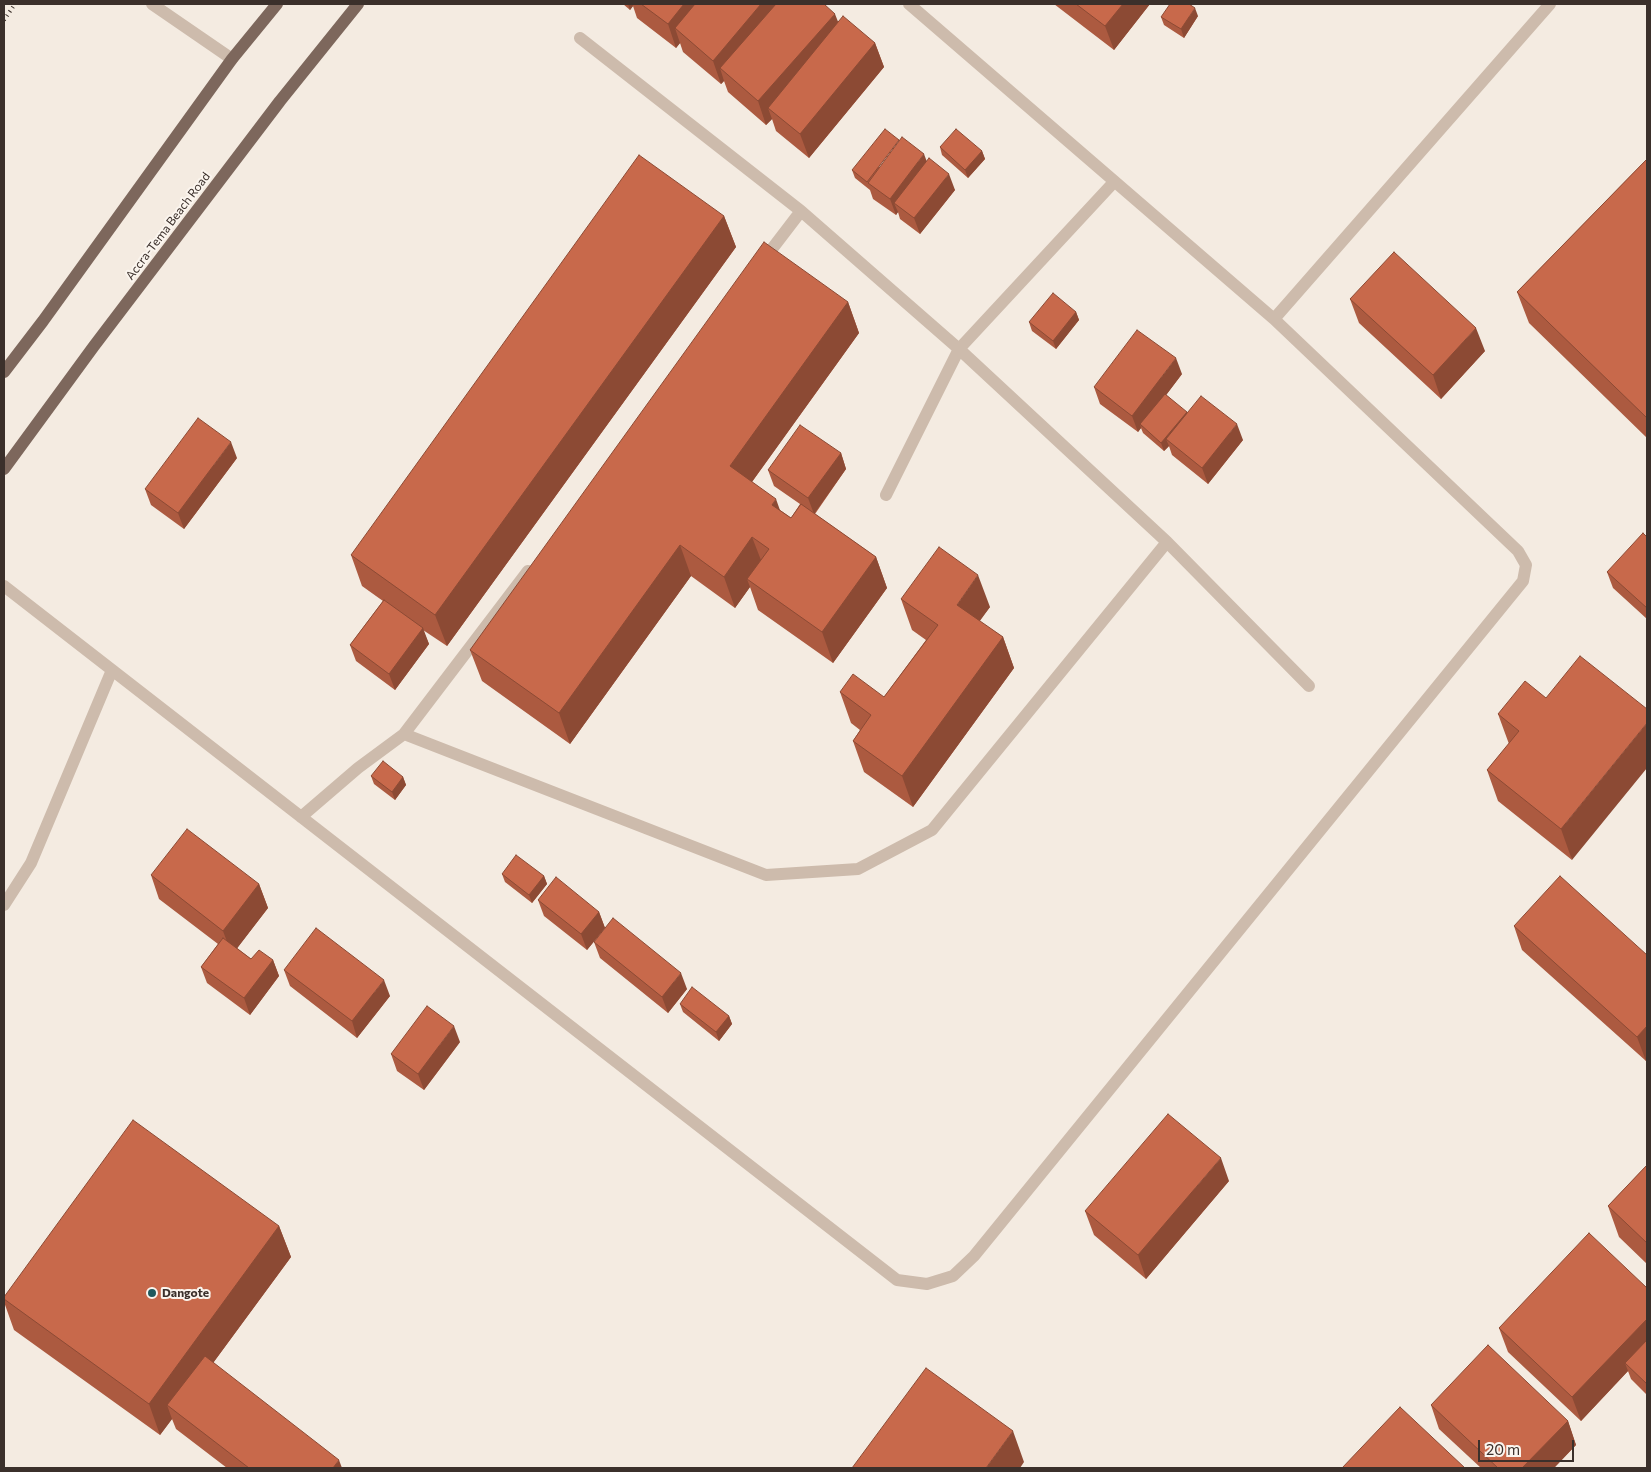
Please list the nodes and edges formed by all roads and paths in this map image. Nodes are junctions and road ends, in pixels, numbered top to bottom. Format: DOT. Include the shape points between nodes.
graph roads {
  1 [pos="152,4"];
  2 [pos="277,4"];
  3 [pos="358,4"];
  4 [pos="909,4"];
  5 [pos="1550,4"];
  6 [pos="580,38"];
  7 [pos="232,58"];
  8 [pos="1114,182"];
  9 [pos="801,211"];
  10 [pos="753,274"];
  11 [pos="1274,319"];
  12 [pos="959,349"];
  13 [pos="4,372"];
  14 [pos="4,469"];
  15 [pos="886,495"];
  16 [pos="1167,542"];
  17 [pos="536,560"];
  18 [pos="4,586"];
  19 [pos="112,670"];
  20 [pos="1309,686"];
  21 [pos="404,734"];
  22 [pos="301,818"];
  23 [pos="4,905"];
  1 -- 7 [label="lane"];
  2 -- 7 [label="main road"];
  3 -- 14 [label="main road, Accra-Tema Beach Road" via="262,124"];
  4 -- 8 [label="lane"];
  5 -- 11 [label="lane"];
  6 -- 9 [label="lane"];
  7 -- 13 [label="main road"];
  8 -- 11 [label="lane"];
  8 -- 12 [label="lane"];
  9 -- 10 [label="lane"];
  9 -- 12 [label="lane"];
  11 -- 22 [label="lane" via="1518,551 1526,565 1523,581 981,1248 952,1276 927,1284 897,1280"];
  12 -- 15 [label="lane"];
  12 -- 16 [label="lane"];
  16 -- 20 [label="lane"];
  16 -- 21 [label="lane" via="932,830 858,869 766,875"];
  17 -- 21 [label="lane"];
  18 -- 19 [label="lane"];
  19 -- 22 [label="lane"];
  19 -- 23 [label="lane" via="30,863"];
  21 -- 22 [label="lane" via="358,768"];
}
